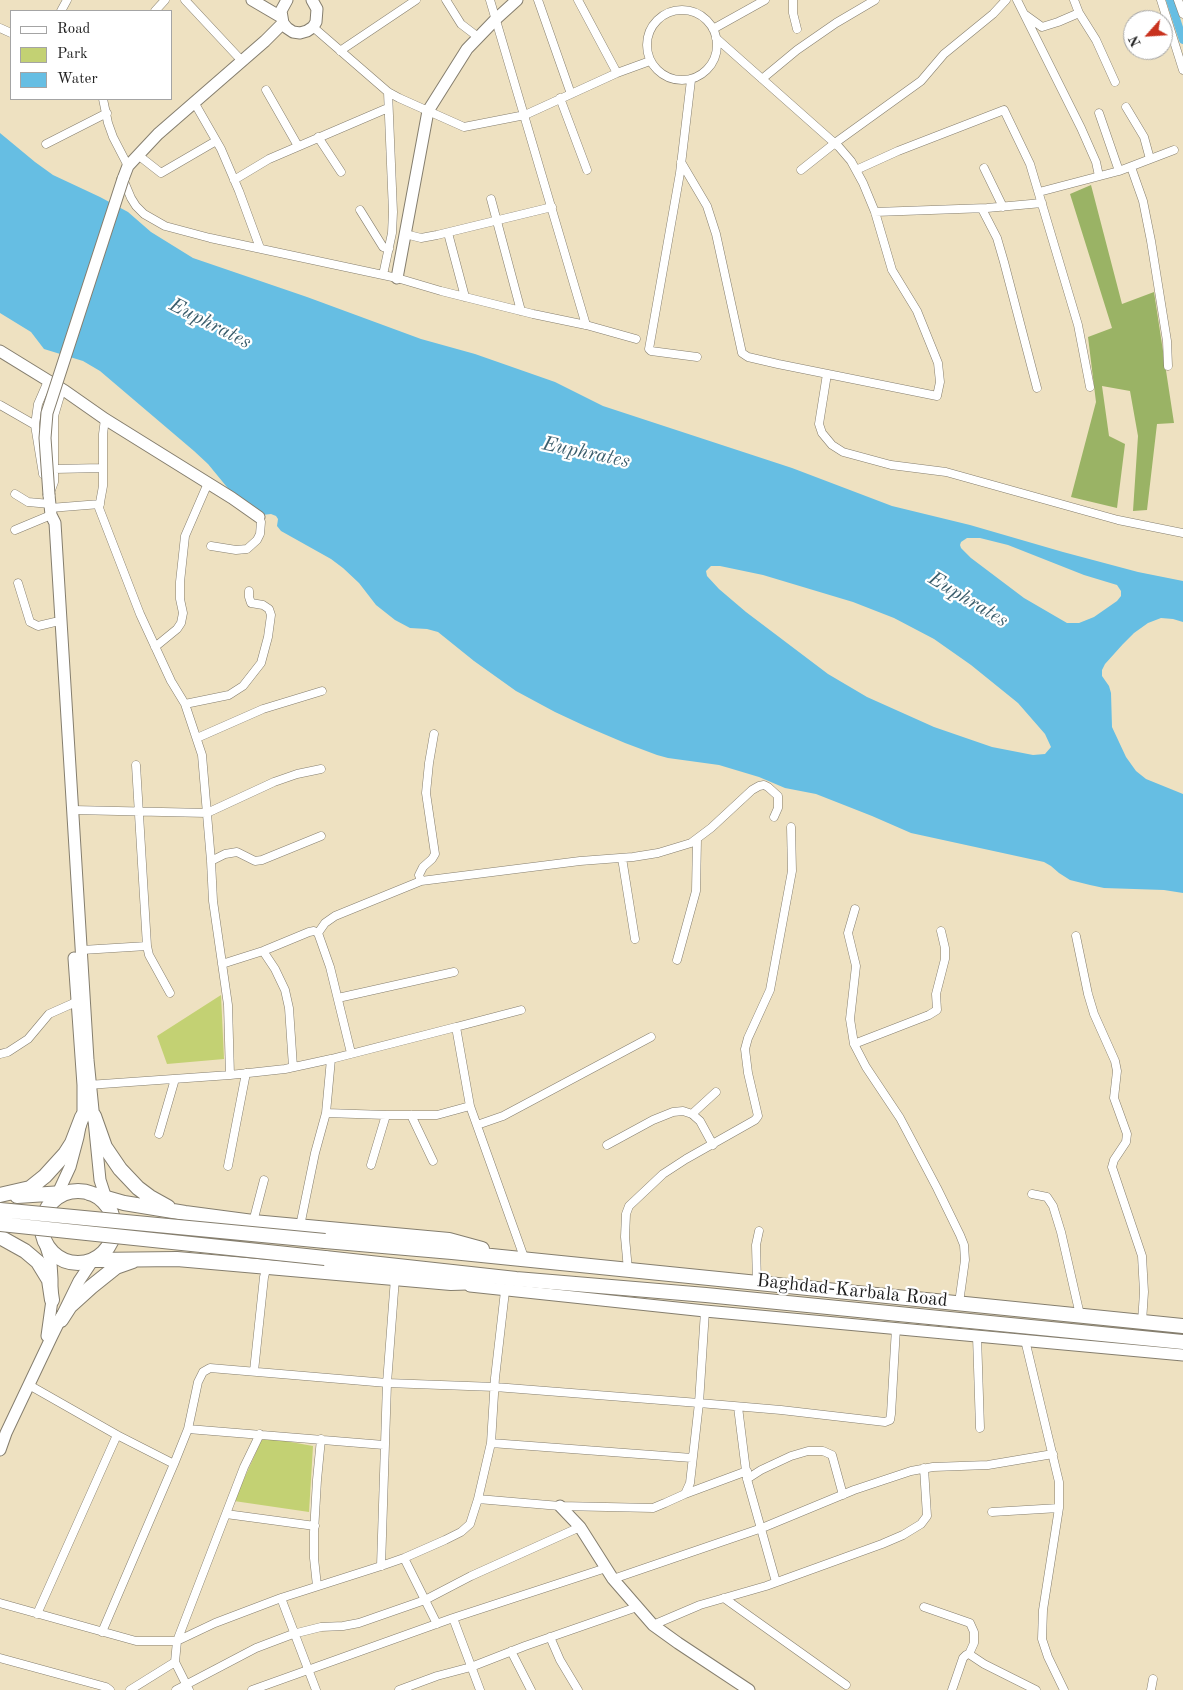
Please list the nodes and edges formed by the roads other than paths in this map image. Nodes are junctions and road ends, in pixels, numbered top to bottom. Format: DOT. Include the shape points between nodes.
graph roads {
  1 [pos="165,0"];
  2 [pos="186,0"];
  3 [pos="252,0"];
  4 [pos="287,0"];
  5 [pos="416,0"];
  6 [pos="446,0"];
  7 [pos="490,0"];
  8 [pos="517,0"];
  9 [pos="538,0"];
  10 [pos="578,0"];
  11 [pos="765,0"];
  12 [pos="793,0"];
  13 [pos="874,0"];
  14 [pos="1006,0"];
  15 [pos="1017,0"];
  16 [pos="1074,0"];
  17 [pos="1161,0"];
  18 [pos="1178,0"];
  19 [pos="314,1"];
  20 [pos="155,10"];
  21 [pos="1079,13"];
  22 [pos="1024,14"];
  23 [pos="1183,14"];
  24 [pos="496,19"];
  25 [pos="282,20"];
  26 [pos="313,27"];
  27 [pos="713,29"];
  28 [pos="797,29"];
  29 [pos="478,37"];
  30 [pos="716,38"];
  31 [pos="340,51"];
  32 [pos="241,60"];
  33 [pos="650,61"];
  34 [pos="1183,70"];
  35 [pos="616,74"];
  36 [pos="762,79"];
  37 [pos="691,80"];
  38 [pos="1115,82"];
  39 [pos="266,90"];
  40 [pos="388,92"];
  41 [pos="571,94"];
  42 [pos="560,98"];
  43 [pos="103,100"];
  44 [pos="194,102"];
  45 [pos="1126,107"];
  46 [pos="388,108"];
  47 [pos="428,111"];
  48 [pos="107,113"];
  49 [pos="1099,113"];
  50 [pos="525,115"];
  51 [pos="318,137"];
  52 [pos="216,141"];
  53 [pos="834,143"];
  54 [pos="46,144"];
  55 [pos="298,146"];
  56 [pos="1174,150"];
  57 [pos="138,155"];
  58 [pos="1150,159"];
  59 [pos="681,162"];
  60 [pos="128,166"];
  61 [pos="1131,167"];
  62 [pos="984,168"];
  63 [pos="587,170"];
  64 [pos="801,170"];
  65 [pos="856,170"];
  66 [pos="1119,171"];
  67 [pos="341,172"];
  68 [pos="1099,176"];
  69 [pos="123,179"];
  70 [pos="234,180"];
  71 [pos="1039,192"];
  72 [pos="491,199"];
  73 [pos="1042,203"];
  74 [pos="552,207"];
  75 [pos="1003,207"];
  76 [pos="982,208"];
  77 [pos="360,210"];
  78 [pos="875,212"];
  79 [pos="496,221"];
  80 [pos="448,233"];
  81 [pos="405,234"];
  82 [pos="260,248"];
  83 [pos="389,249"];
  84 [pos="383,275"];
  85 [pos="397,278"];
  86 [pos="466,297"];
  87 [pos="521,311"];
  88 [pos="586,325"];
  89 [pos="636,339"];
  90 [pos="0,351"];
  91 [pos="697,357"];
  92 [pos="1168,366"];
  93 [pos="827,374"];
  94 [pos="48,381"];
  95 [pos="1090,387"];
  96 [pos="1037,388"];
  97 [pos="62,389"];
  98 [pos="0,405"];
  99 [pos="104,419"];
  100 [pos="35,425"];
  101 [pos="102,468"];
  102 [pos="54,469"];
  103 [pos="208,483"];
  104 [pos="14,494"];
  105 [pos="100,504"];
  106 [pos="50,506"];
  107 [pos="259,517"];
  108 [pos="15,530"];
  109 [pos="1183,533"];
  110 [pos="212,546"];
  111 [pos="18,583"];
  112 [pos="249,591"];
  113 [pos="55,622"];
  114 [pos="155,646"];
  115 [pos="322,691"];
  116 [pos="185,704"];
  117 [pos="434,734"];
  118 [pos="197,738"];
  119 [pos="136,765"];
  120 [pos="320,769"];
  121 [pos="73,810"];
  122 [pos="138,811"];
  123 [pos="207,813"];
  124 [pos="774,817"];
  125 [pos="792,827"];
  126 [pos="321,836"];
  127 [pos="697,840"];
  128 [pos="622,858"];
  129 [pos="211,861"];
  130 [pos="421,881"];
  131 [pos="855,909"];
  132 [pos="940,931"];
  133 [pos="318,933"];
  134 [pos="1076,936"];
  135 [pos="635,939"];
  136 [pos="147,946"];
  137 [pos="82,950"];
  138 [pos="263,951"];
  139 [pos="677,960"];
  140 [pos="222,964"];
  141 [pos="454,972"];
  142 [pos="170,993"];
  143 [pos="338,998"];
  144 [pos="76,1002"];
  145 [pos="521,1010"];
  146 [pos="456,1027"];
  147 [pos="650,1037"];
  148 [pos="854,1044"];
  149 [pos="351,1053"];
  150 [pos="0,1054"];
  151 [pos="330,1059"];
  152 [pos="293,1067"];
  153 [pos="246,1072"];
  154 [pos="230,1075"];
  155 [pos="175,1079"];
  156 [pos="87,1085"];
  157 [pos="716,1092"];
  158 [pos="470,1106"];
  159 [pos="326,1113"];
  160 [pos="386,1114"];
  161 [pos="692,1114"];
  162 [pos="411,1115"];
  163 [pos="88,1116"];
  164 [pos="477,1125"];
  165 [pos="159,1134"];
  166 [pos="713,1145"];
  167 [pos="607,1146"];
  168 [pos="433,1161"];
  169 [pos="371,1165"];
  170 [pos="228,1166"];
  171 [pos="264,1180"];
  172 [pos="89,1193"];
  173 [pos="1032,1194"];
  174 [pos="0,1195"];
  175 [pos="60,1196"];
  176 [pos="105,1198"];
  177 [pos="0,1210"];
  178 [pos="185,1213"];
  179 [pos="111,1214"];
  180 [pos="253,1222"];
  181 [pos="0,1224"];
  182 [pos="300,1226"];
  183 [pos="759,1231"];
  184 [pos="0,1236"];
  185 [pos="51,1250"];
  186 [pos="145,1258"];
  187 [pos="522,1259"];
  188 [pos="93,1260"];
  189 [pos="267,1266"];
  190 [pos="624,1270"];
  191 [pos="649,1272"];
  192 [pos="395,1278"];
  193 [pos="516,1279"];
  194 [pos="757,1283"];
  195 [pos="451,1284"];
  196 [pos="614,1287"];
  197 [pos="648,1290"];
  198 [pos="505,1291"];
  199 [pos="52,1300"];
  200 [pos="958,1303"];
  201 [pos="705,1310"];
  202 [pos="1080,1315"];
  203 [pos="61,1320"];
  204 [pos="1142,1322"];
  205 [pos="1183,1326"];
  206 [pos="896,1328"];
  207 [pos="977,1336"];
  208 [pos="1025,1340"];
  209 [pos="1183,1342"];
  210 [pos="43,1355"];
  211 [pos="1183,1355"];
  212 [pos="254,1371"];
  213 [pos="387,1383"];
  214 [pos="29,1385"];
  215 [pos="495,1387"];
  216 [pos="699,1403"];
  217 [pos="738,1407"];
  218 [pos="188,1428"];
  219 [pos="980,1428"];
  220 [pos="3,1433"];
  221 [pos="260,1434"];
  222 [pos="117,1435"];
  223 [pos="321,1439"];
  224 [pos="491,1443"];
  225 [pos="384,1445"];
  226 [pos="0,1450"];
  227 [pos="1053,1454"];
  228 [pos="692,1458"];
  229 [pos="174,1464"];
  230 [pos="924,1468"];
  231 [pos="747,1475"];
  232 [pos="685,1494"];
  233 [pos="843,1495"];
  234 [pos="478,1499"];
  235 [pos="560,1506"];
  236 [pos="1059,1508"];
  237 [pos="992,1512"];
  238 [pos="226,1514"];
  239 [pos="315,1526"];
  240 [pos="580,1527"];
  241 [pos="762,1528"];
  242 [pos="404,1558"];
  243 [pos="381,1566"];
  244 [pos="606,1568"];
  245 [pos="613,1579"];
  246 [pos="776,1582"];
  247 [pos="316,1586"];
  248 [pos="281,1598"];
  249 [pos="724,1598"];
  250 [pos="425,1600"];
  251 [pos="0,1603"];
  252 [pos="637,1607"];
  253 [pos="924,1607"];
  254 [pos="37,1614"];
  255 [pos="453,1618"];
  256 [pos="437,1624"];
  257 [pos="653,1625"];
  258 [pos="102,1632"];
  259 [pos="293,1634"];
  260 [pos="550,1637"];
  261 [pos="178,1641"];
  262 [pos="511,1651"];
  263 [pos="969,1654"];
  264 [pos="0,1658"];
  265 [pos="175,1662"];
  266 [pos="471,1667"];
  267 [pos="308,1669"];
  268 [pos="1153,1679"];
  269 [pos="846,1685"];
  270 [pos="187,1687"];
  271 [pos="110,1690"];
  272 [pos="130,1690"];
  273 [pos="176,1690"];
  274 [pos="252,1690"];
  275 [pos="316,1690"];
  276 [pos="399,1690"];
  277 [pos="480,1690"];
  278 [pos="530,1690"];
  279 [pos="578,1690"];
  280 [pos="749,1690"];
  281 [pos="952,1690"];
  282 [pos="1036,1690"];
  283 [pos="1064,1690"];
  284 [pos="1151,1690"];
  1 -- 20 [label="street"];
  2 -- 32 [label="street"];
  3 -- 25 [label="main road"];
  4 -- 25 [label="main road" via="283,5"];
  5 -- 31 [label="street"];
  6 -- 29 [label="street" via="460,24"];
  7 -- 24 [label="street"];
  8 -- 24 [label="main road"];
  9 -- 41 [label="street"];
  10 -- 35 [label="street"];
  11 -- 27 [label="street"];
  12 -- 28 [label="street"];
  13 -- 36 [label="street" via="797,50"];
  14 -- 53 [label="street" via="944,54 921,81"];
  15 -- 22 [label="street"];
  16 -- 21 [label="street"];
  17 -- 34 [label="street"];
  18 -- 23 [label="street"];
  19 -- 26 [label="main road" via="318,15"];
  21 -- 22 [label="street" via="1042,27"];
  21 -- 38 [label="street" via="1096,40"];
  22 -- 68 [label="street" via="1085,137"];
  24 -- 29 [label="main road"];
  24 -- 50 [label="street"];
  25 -- 26 [label="main road" via="287,28 300,33"];
  25 -- 32 [label="main road" via="265,41"];
  26 -- 31 [label="street"];
  27 -- 30 [label="street"];
  27 -- 33 [label="street" via="705,19 689,11 671,12 660,17 647,37"];
  29 -- 47 [label="main road"];
  30 -- 36 [label="street"];
  30 -- 37 [label="street" via="712,64"];
  31 -- 40 [label="street"];
  32 -- 44 [label="main road"];
  33 -- 35 [label="street"];
  33 -- 37 [label="street" via="663,75 681,81"];
  35 -- 41 [label="street"];
  36 -- 53 [label="street"];
  37 -- 59 [label="street"];
  39 -- 55 [label="street"];
  40 -- 46 [label="street"];
  40 -- 47 [label="street"];
  41 -- 42 [label="street"];
  42 -- 50 [label="street"];
  42 -- 63 [label="street"];
  43 -- 48 [label="street"];
  44 -- 52 [label="street"];
  44 -- 57 [label="main road"];
  45 -- 58 [label="street" via="1144,137"];
  46 -- 51 [label="street"];
  46 -- 83 [label="street" via="393,212"];
  47 -- 50 [label="street" via="464,127"];
  47 -- 81 [label="main road"];
  48 -- 54 [label="street"];
  48 -- 60 [label="street" via="113,136"];
  49 -- 66 [label="street"];
  50 -- 74 [label="street"];
  51 -- 55 [label="street"];
  51 -- 67 [label="street"];
  52 -- 57 [label="street" via="161,173"];
  52 -- 70 [label="street"];
  53 -- 64 [label="street"];
  53 -- 65 [label="street"];
  55 -- 70 [label="street"];
  56 -- 58 [label="street"];
  57 -- 60 [label="main road"];
  58 -- 61 [label="street"];
  59 -- 91 [label="street" via="649,349"];
  59 -- 93 [label="street" via="707,206 716,234 742,353"];
  60 -- 69 [label="main road"];
  61 -- 66 [label="street"];
  61 -- 92 [label="street" via="1143,201 1151,241"];
  62 -- 75 [label="street"];
  65 -- 71 [label="street" via="1004,110 1030,164"];
  65 -- 78 [label="street"];
  66 -- 68 [label="street"];
  68 -- 71 [label="street"];
  69 -- 82 [label="street" via="136,206 165,226"];
  69 -- 106 [label="main road, bridge" via="47,413 45,438"];
  70 -- 82 [label="street"];
  71 -- 73 [label="street"];
  72 -- 79 [label="street"];
  73 -- 75 [label="street"];
  73 -- 95 [label="street" via="1078,325"];
  74 -- 79 [label="street"];
  74 -- 88 [label="street"];
  75 -- 76 [label="street"];
  76 -- 78 [label="street"];
  76 -- 96 [label="street" via="997,238"];
  77 -- 83 [label="street" via="383,247"];
  78 -- 93 [label="street" via="892,270 917,311 938,363 940,382 937,396"];
  79 -- 80 [label="street"];
  79 -- 87 [label="street"];
  80 -- 81 [label="street" via="421,238"];
  80 -- 86 [label="street"];
  81 -- 85 [label="main road"];
  82 -- 84 [label="street"];
  83 -- 84 [label="street"];
  84 -- 85 [label="street"];
  85 -- 86 [label="street"];
  86 -- 87 [label="street"];
  87 -- 88 [label="street"];
  88 -- 89 [label="street"];
  90 -- 94 [label="main road"];
  93 -- 109 [label="street" via="819,424 832,445 843,452 891,465 946,472 1118,520"];
  94 -- 97 [label="main road"];
  94 -- 100 [label="street" via="38,404"];
  97 -- 99 [label="main road"];
  97 -- 102 [label="street" via="54,416"];
  98 -- 100 [label="street"];
  99 -- 101 [label="street"];
  99 -- 103 [label="main road"];
  100 -- 106 [label="street"];
  101 -- 102 [label="street"];
  101 -- 105 [label="street"];
  102 -- 106 [label="street"];
  103 -- 107 [label="main road"];
  103 -- 114 [label="street" via="185,536 180,582 181,623"];
  104 -- 106 [label="street" via="28,502"];
  105 -- 106 [label="street"];
  105 -- 114 [label="street"];
  106 -- 108 [label="street"];
  106 -- 113 [label="main road" via="48,525"];
  106 -- 121 [label="main road" via="55,523"];
  107 -- 110 [label="street" via="260,534 247,549"];
  111 -- 113 [label="street" via="30,622 38,626"];
  112 -- 116 [label="street" via="251,602 263,605 270,615 268,637 260,663 243,686 229,695"];
  113 -- 144 [label="main road"];
  114 -- 116 [label="street" via="170,681"];
  115 -- 118 [label="street" via="263,709"];
  116 -- 118 [label="street"];
  117 -- 130 [label="street" via="426,793 435,854 419,874"];
  118 -- 123 [label="street" via="202,755"];
  119 -- 122 [label="street"];
  120 -- 123 [label="street" via="274,782"];
  121 -- 122 [label="street"];
  121 -- 137 [label="main road"];
  122 -- 123 [label="street"];
  122 -- 136 [label="street"];
  123 -- 129 [label="street"];
  124 -- 127 [label="street" via="778,796 768,787 759,786"];
  125 -- 166 [label="street" via="792,871 770,990 746,1049 758,1116"];
  126 -- 129 [label="street" via="262,860 255,861 237,852"];
  127 -- 128 [label="street" via="658,852"];
  127 -- 139 [label="street" via="696,891"];
  128 -- 130 [label="street"];
  128 -- 135 [label="street"];
  129 -- 140 [label="street"];
  130 -- 133 [label="street" via="335,916"];
  131 -- 148 [label="street" via="848,933 856,966 850,1019"];
  132 -- 148 [label="street" via="945,959 936,994 937,1010"];
  133 -- 138 [label="street" via="309,932"];
  133 -- 143 [label="street"];
  134 -- 204 [label="street" via="1094,1014 1117,1071 1114,1098 1126,1142 1112,1166 1142,1256"];
  136 -- 137 [label="street"];
  136 -- 142 [label="street"];
  137 -- 156 [label="main road"];
  138 -- 140 [label="street"];
  138 -- 152 [label="street" via="285,990"];
  140 -- 154 [label="street" via="228,1005"];
  141 -- 143 [label="street"];
  143 -- 149 [label="street"];
  144 -- 150 [label="street" via="50,1014 28,1039"];
  144 -- 156 [label="main road"];
  145 -- 146 [label="street"];
  146 -- 149 [label="street"];
  146 -- 158 [label="street"];
  147 -- 164 [label="street" via="503,1116"];
  148 -- 200 [label="street" via="900,1118 960,1235 965,1260"];
  149 -- 151 [label="street"];
  151 -- 152 [label="street"];
  151 -- 159 [label="street"];
  152 -- 153 [label="street"];
  153 -- 154 [label="street"];
  153 -- 170 [label="street"];
  154 -- 155 [label="street"];
  155 -- 156 [label="street"];
  155 -- 165 [label="street"];
  156 -- 163 [label="main road"];
  157 -- 161 [label="street"];
  158 -- 162 [label="street" via="437,1115"];
  158 -- 164 [label="street"];
  159 -- 160 [label="street"];
  159 -- 182 [label="street"];
  160 -- 162 [label="street"];
  160 -- 169 [label="street"];
  161 -- 166 [label="street" via="700,1121"];
  161 -- 167 [label="street" via="683,1111 652,1120"];
  162 -- 168 [label="street"];
  163 -- 174 [label="highway" via="65,1154 46,1176 30,1188"];
  163 -- 175 [label="main road"];
  163 -- 176 [label="main road"];
  163 -- 178 [label="highway" via="128,1179 161,1204"];
  164 -- 187 [label="street"];
  166 -- 190 [label="street" via="664,1174 630,1206 626,1214"];
  171 -- 180 [label="street"];
  172 -- 175 [label="highway"];
  172 -- 176 [label="highway"];
  172 -- 179 [label="highway" via="102,1201"];
  173 -- 202 [label="street" via="1047,1197 1054,1206"];
  174 -- 175 [label="highway"];
  175 -- 185 [label="highway" via="45,1212 42,1221 42,1231"];
  176 -- 178 [label="highway"];
  176 -- 179 [label="main road"];
  177 -- 187 [label="highway, bridge"];
  178 -- 180 [label="highway"];
  179 -- 188 [label="highway" via="113,1229 109,1244"];
  180 -- 182 [label="highway"];
  181 -- 193 [label="highway, bridge"];
  182 -- 187 [label="highway" via="449,1240"];
  183 -- 194 [label="street"];
  184 -- 185 [label="highway"];
  184 -- 199 [label="highway" via="38,1262 48,1280"];
  185 -- 188 [label="highway" via="74,1263"];
  185 -- 199 [label="main road"];
  186 -- 188 [label="highway"];
  186 -- 189 [label="highway"];
  186 -- 203 [label="highway" via="116,1268 78,1298"];
  187 -- 190 [label="highway, Baghdad-Karbala Road"];
  188 -- 203 [label="main road"];
  189 -- 192 [label="highway"];
  189 -- 212 [label="street"];
  190 -- 191 [label="highway, Baghdad-Karbala Road"];
  190 -- 196 [label="highway"];
  191 -- 194 [label="highway, Baghdad-Karbala Road"];
  191 -- 197 [label="highway" via="644,1281"];
  192 -- 195 [label="highway"];
  192 -- 213 [label="street"];
  193 -- 195 [label="highway"];
  193 -- 196 [label="highway, Baghdad-Karbala Road"];
  194 -- 200 [label="highway, Baghdad-Karbala Road"];
  195 -- 198 [label="main road"];
  196 -- 197 [label="highway, Baghdad-Karbala Road"];
  197 -- 209 [label="highway, Baghdad-Karbala Road"];
  198 -- 201 [label="main road"];
  198 -- 215 [label="street"];
  199 -- 210 [label="main road"];
  200 -- 202 [label="highway, Baghdad-Karbala Road"];
  201 -- 206 [label="main road"];
  201 -- 216 [label="street"];
  202 -- 204 [label="highway, Baghdad-Karbala Road"];
  203 -- 210 [label="main road"];
  204 -- 205 [label="highway, Baghdad-Karbala Road"];
  206 -- 207 [label="main road"];
  206 -- 217 [label="street" via="890,1420"];
  207 -- 208 [label="main road"];
  207 -- 219 [label="street"];
  208 -- 211 [label="main road"];
  208 -- 227 [label="street"];
  210 -- 214 [label="main road"];
  212 -- 213 [label="street"];
  212 -- 218 [label="street" via="210,1368 203,1372"];
  213 -- 215 [label="street"];
  213 -- 225 [label="street"];
  214 -- 220 [label="main road"];
  214 -- 222 [label="street"];
  215 -- 216 [label="street"];
  215 -- 224 [label="street"];
  216 -- 217 [label="street"];
  216 -- 228 [label="street"];
  217 -- 231 [label="street"];
  218 -- 221 [label="street"];
  218 -- 229 [label="street"];
  220 -- 226 [label="main road"];
  221 -- 223 [label="street"];
  221 -- 238 [label="street"];
  222 -- 229 [label="street"];
  222 -- 254 [label="street"];
  223 -- 225 [label="street"];
  223 -- 239 [label="street"];
  224 -- 228 [label="street"];
  224 -- 234 [label="street"];
  225 -- 243 [label="street"];
  227 -- 230 [label="street" via="988,1465"];
  227 -- 236 [label="street" via="1059,1482"];
  228 -- 232 [label="street" via="690,1483"];
  229 -- 258 [label="street"];
  230 -- 233 [label="street"];
  230 -- 246 [label="street" via="927,1516 921,1524 882,1544"];
  231 -- 232 [label="street"];
  231 -- 233 [label="street" via="791,1456 823,1451 832,1455"];
  231 -- 241 [label="street"];
  232 -- 235 [label="street" via="653,1508"];
  233 -- 241 [label="street"];
  234 -- 235 [label="street"];
  234 -- 242 [label="street" via="470,1524 461,1532"];
  235 -- 240 [label="main road"];
  236 -- 237 [label="street"];
  236 -- 283 [label="street" via="1043,1610 1042,1639"];
  238 -- 239 [label="street"];
  238 -- 261 [label="street"];
  239 -- 247 [label="street"];
  240 -- 244 [label="main road"];
  240 -- 250 [label="street"];
  241 -- 245 [label="street"];
  241 -- 246 [label="street"];
  242 -- 243 [label="street"];
  242 -- 250 [label="street"];
  243 -- 247 [label="street"];
  244 -- 245 [label="main road"];
  244 -- 255 [label="street"];
  245 -- 252 [label="main road"];
  246 -- 249 [label="street"];
  247 -- 248 [label="street"];
  248 -- 259 [label="street"];
  248 -- 261 [label="street"];
  249 -- 257 [label="street"];
  249 -- 269 [label="street"];
  250 -- 256 [label="street"];
  250 -- 259 [label="street" via="359,1623"];
  251 -- 254 [label="street"];
  252 -- 257 [label="main road"];
  252 -- 260 [label="street"];
  253 -- 263 [label="street" via="970,1624 974,1643"];
  254 -- 258 [label="street"];
  255 -- 256 [label="street"];
  255 -- 266 [label="street"];
  256 -- 267 [label="street"];
  257 -- 280 [label="main road"];
  258 -- 261 [label="street" via="136,1641"];
  259 -- 267 [label="street"];
  259 -- 270 [label="street" via="256,1648"];
  260 -- 262 [label="street"];
  260 -- 279 [label="street"];
  261 -- 265 [label="street"];
  262 -- 266 [label="street"];
  262 -- 278 [label="street"];
  263 -- 281 [label="street" via="963,1658"];
  263 -- 282 [label="street"];
  264 -- 271 [label="street"];
  265 -- 270 [label="street"];
  265 -- 272 [label="street"];
  266 -- 276 [label="street"];
  266 -- 277 [label="street"];
  267 -- 274 [label="street"];
  267 -- 275 [label="street"];
  268 -- 284 [label="street"];
  270 -- 273 [label="street"];
}
